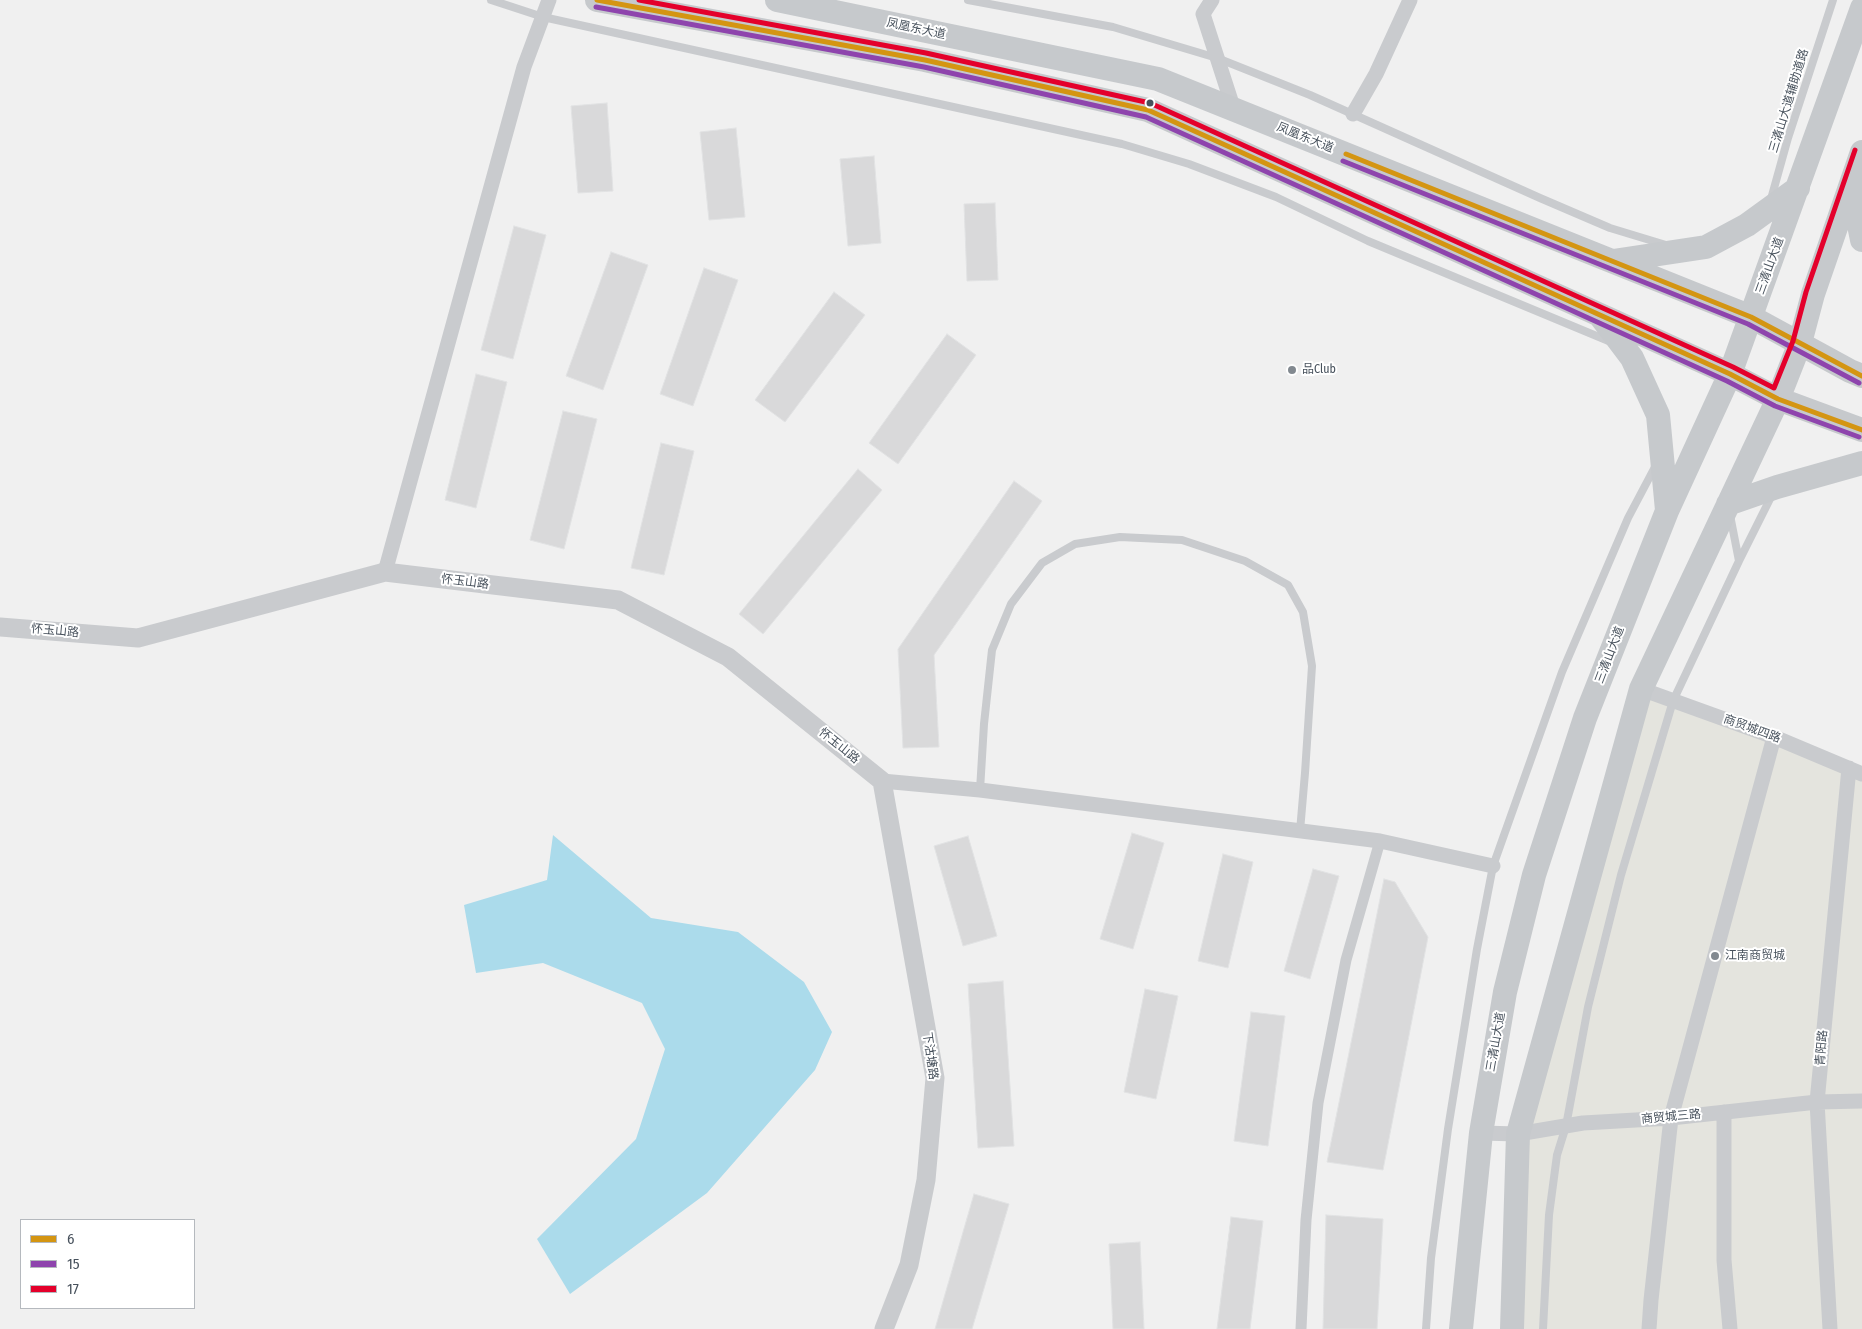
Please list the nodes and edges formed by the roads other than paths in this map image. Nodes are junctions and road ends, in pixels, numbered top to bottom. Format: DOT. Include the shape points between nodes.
graph roads {
  1 [pos="491,0"];
  2 [pos="549,0"];
  3 [pos="597,0"];
  4 [pos="778,0"];
  5 [pos="968,0"];
  6 [pos="1212,0"];
  7 [pos="1410,0"];
  8 [pos="1833,0"];
  9 [pos="1862,8"];
  10 [pos="543,17"];
  11 [pos="1216,58"];
  12 [pos="1234,110"];
  13 [pos="1353,114"];
  14 [pos="1862,152"];
  15 [pos="1851,184"];
  16 [pos="1798,188"];
  17 [pos="1769,209"];
  18 [pos="1862,240"];
  19 [pos="1682,251"];
  20 [pos="1613,261"];
  21 [pos="1598,314"];
  22 [pos="1751,317"];
  23 [pos="1800,343"];
  24 [pos="1624,348"];
  25 [pos="1730,374"];
  26 [pos="1862,376"];
  27 [pos="1778,399"];
  28 [pos="1862,430"];
  29 [pos="1661,454"];
  30 [pos="1862,463"];
  31 [pos="1777,487"];
  32 [pos="1728,504"];
  33 [pos="1667,511"];
  34 [pos="1739,561"];
  35 [pos="385,572"];
  36 [pos="0,626"];
  37 [pos="1640,689"];
  38 [pos="1674,701"];
  39 [pos="1774,737"];
  40 [pos="1855,771"];
  41 [pos="882,781"];
  42 [pos="980,790"];
  43 [pos="1300,831"];
  44 [pos="1380,841"];
  45 [pos="1493,866"];
  46 [pos="1862,1101"];
  47 [pos="1817,1102"];
  48 [pos="1724,1112"];
  49 [pos="1670,1118"];
  50 [pos="1566,1126"];
  51 [pos="1481,1133"];
  52 [pos="1518,1134"];
  53 [pos="884,1329"];
  54 [pos="1301,1329"];
  55 [pos="1426,1329"];
  56 [pos="1461,1329"];
  57 [pos="1512,1329"];
  58 [pos="1543,1329"];
  59 [pos="1649,1329"];
  60 [pos="1730,1329"];
  61 [pos="1830,1329"];
  1 -- 10 [label="lane"];
  2 -- 10 [label="street"];
  3 -- 21 [label="main road" via="924,60 1148,110"];
  4 -- 12 [label="main road, 凤凰东大道" via="1158,79"];
  5 -- 11 [label="lane" via="1113,27"];
  6 -- 11 [label="street" via="1203,14"];
  7 -- 13 [label="street" via="1376,74"];
  8 -- 17 [label="lane, 三清山大道辅助道路" via="1788,138"];
  9 -- 16 [label="main road, 三清山大道"];
  10 -- 24 [label="lane" via="1122,144 1189,164 1276,197 1368,241"];
  10 -- 35 [label="street" via="524,67"];
  11 -- 12 [label="street"];
  11 -- 13 [label="lane"];
  12 -- 20 [label="main road, 凤凰东大道"];
  13 -- 19 [label="lane" via="1610,228"];
  14 -- 15 [label="main road"];
  15 -- 18 [label="main road"];
  15 -- 23 [label="main road" via="1813,294"];
  16 -- 17 [label="main road"];
  16 -- 22 [label="main road, 三清山大道"];
  17 -- 19 [label="main road" via="1706,247"];
  19 -- 20 [label="main road"];
  20 -- 22 [label="main road, 凤凰东大道"];
  21 -- 24 [label="main road"];
  21 -- 25 [label="main road"];
  22 -- 23 [label="main road, 凤凰东大道"];
  22 -- 25 [label="main road, 三清山大道"];
  23 -- 26 [label="main road, 凤凰东大道"];
  23 -- 27 [label="main road"];
  24 -- 29 [label="main road" via="1632,358 1658,416"];
  25 -- 27 [label="main road"];
  25 -- 33 [label="main road, 三清山大道"];
  27 -- 28 [label="main road"];
  27 -- 32 [label="main road"];
  29 -- 33 [label="main road"];
  29 -- 45 [label="lane" via="1628,518 1562,672"];
  30 -- 31 [label="main road"];
  31 -- 32 [label="main road"];
  31 -- 34 [label="lane"];
  32 -- 34 [label="lane"];
  32 -- 37 [label="main road"];
  33 -- 51 [label="main road, 三清山大道" via="1585,718 1534,875 1505,992"];
  34 -- 38 [label="lane"];
  35 -- 36 [label="street, 怀玉山路" via="138,638"];
  35 -- 41 [label="street, 怀玉山路" via="618,600 728,657"];
  37 -- 38 [label="street, 商贸城四路"];
  37 -- 52 [label="main road"];
  38 -- 39 [label="street, 商贸城四路"];
  38 -- 50 [label="lane" via="1618,885 1588,1007"];
  39 -- 40 [label="street, 商贸城四路"];
  39 -- 49 [label="street"];
  40 -- 47 [label="street, 青阳路"];
  41 -- 42 [label="street"];
  41 -- 53 [label="street, 下沽塘路" via="935,1078 926,1180 909,1265"];
  42 -- 43 [label="street"];
  42 -- 43 [label="lane" via="992,650 1011,604 1042,563 1084,542 1120,537 1182,540 1245,561 1288,585 1303,612 1312,666"];
  43 -- 44 [label="street"];
  44 -- 45 [label="street"];
  44 -- 54 [label="street" via="1346,960 1318,1103 1306,1220"];
  45 -- 55 [label="lane" via="1448,1128 1431,1258"];
  46 -- 47 [label="street, 商贸城三路"];
  47 -- 48 [label="street, 商贸城三路"];
  47 -- 61 [label="street, 青阳路"];
  48 -- 49 [label="street, 商贸城三路"];
  48 -- 60 [label="street" via="1724,1260"];
  49 -- 50 [label="street, 商贸城三路"];
  49 -- 59 [label="street"];
  50 -- 52 [label="street, 商贸城三路"];
  50 -- 58 [label="lane" via="1557,1155 1549,1215"];
  51 -- 52 [label="street, 商贸城三路"];
  51 -- 56 [label="main road, 三清山大道"];
  52 -- 57 [label="main road"];
}
